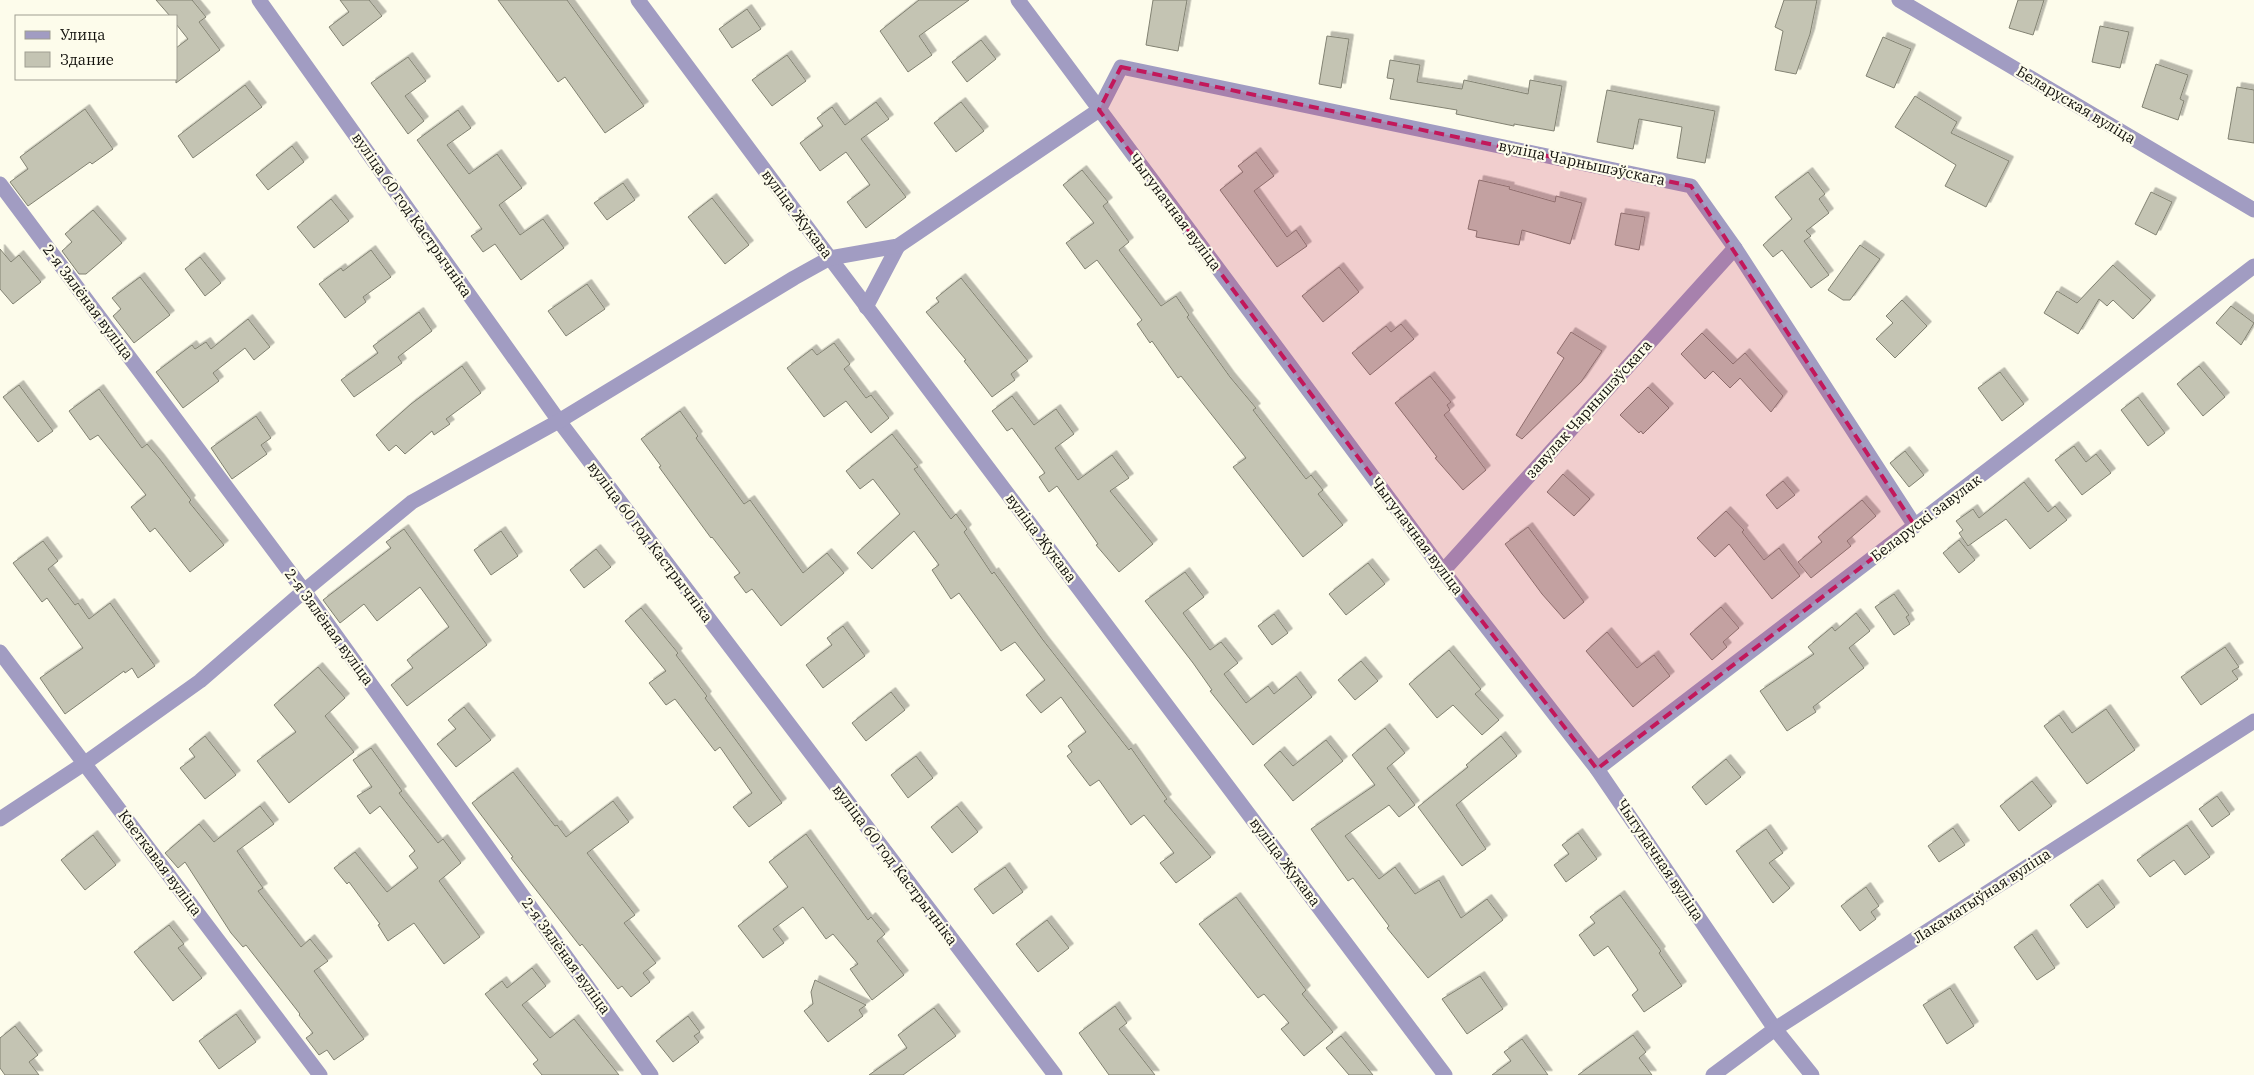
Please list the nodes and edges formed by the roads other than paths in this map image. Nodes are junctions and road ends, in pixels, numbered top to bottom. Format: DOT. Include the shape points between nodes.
graph roads {
  1 [pos="259,0"];
  2 [pos="638,0"];
  3 [pos="1018,0"];
  4 [pos="1899,0"];
  5 [pos="1098,110"];
  6 [pos="0,184"];
  7 [pos="2254,210"];
  8 [pos="898,246"];
  9 [pos="1735,248"];
  10 [pos="830,258"];
  11 [pos="2254,266"];
  12 [pos="866,307"];
  13 [pos="559,422"];
  14 [pos="1915,526"];
  15 [pos="1443,570"];
  16 [pos="304,591"];
  17 [pos="0,652"];
  18 [pos="2254,721"];
  19 [pos="85,763"];
  20 [pos="1597,769"];
  21 [pos="0,819"];
  22 [pos="1775,1029"];
  23 [pos="320,1075"];
  24 [pos="651,1075"];
  25 [pos="1055,1075"];
  26 [pos="1445,1075"];
  27 [pos="1713,1075"];
  28 [pos="1812,1075"];
  1 -- 13 [label="street, вуліца 60 год Кастрычніка"];
  2 -- 10 [label="street, вуліца Жукава"];
  3 -- 5 [label="street, Чыгуначная вуліца"];
  4 -- 7 [label="street, Беларуская вуліца"];
  5 -- 8 [label="street"];
  5 -- 9 [label="street, вуліца Чарнышэўскага" via="1121,67 1691,186"];
  5 -- 15 [label="street, Чыгуначная вуліца"];
  6 -- 16 [label="street, 2-я Зялёная вуліца"];
  8 -- 10 [label="street"];
  8 -- 12 [label="street"];
  9 -- 14 [label="street, вуліца Чарнышэўскага"];
  9 -- 15 [label="street, завулак Чарнышэўскага"];
  10 -- 12 [label="street, вуліца Жукава"];
  10 -- 13 [label="street"];
  11 -- 14 [label="street, Беларускі завулак"];
  12 -- 26 [label="street, вуліца Жукава"];
  13 -- 16 [label="street" via="412,502"];
  13 -- 25 [label="street, вуліца 60 год Кастрычніка"];
  14 -- 20 [label="street, Беларускі завулак"];
  15 -- 20 [label="street, Чыгуначная вуліца"];
  16 -- 19 [label="street" via="200,681"];
  16 -- 24 [label="street, 2-я Зялёная вуліца"];
  17 -- 19 [label="street, Кветкавая вуліца"];
  18 -- 22 [label="street, Лакаматыўная вуліца"];
  19 -- 21 [label="street"];
  19 -- 23 [label="street, Кветкавая вуліца"];
  20 -- 22 [label="street, Чыгуначная вуліца"];
  22 -- 27 [label="street, Лакаматыўная вуліца"];
  22 -- 28 [label="street, Чыгуначная вуліца"];
}
